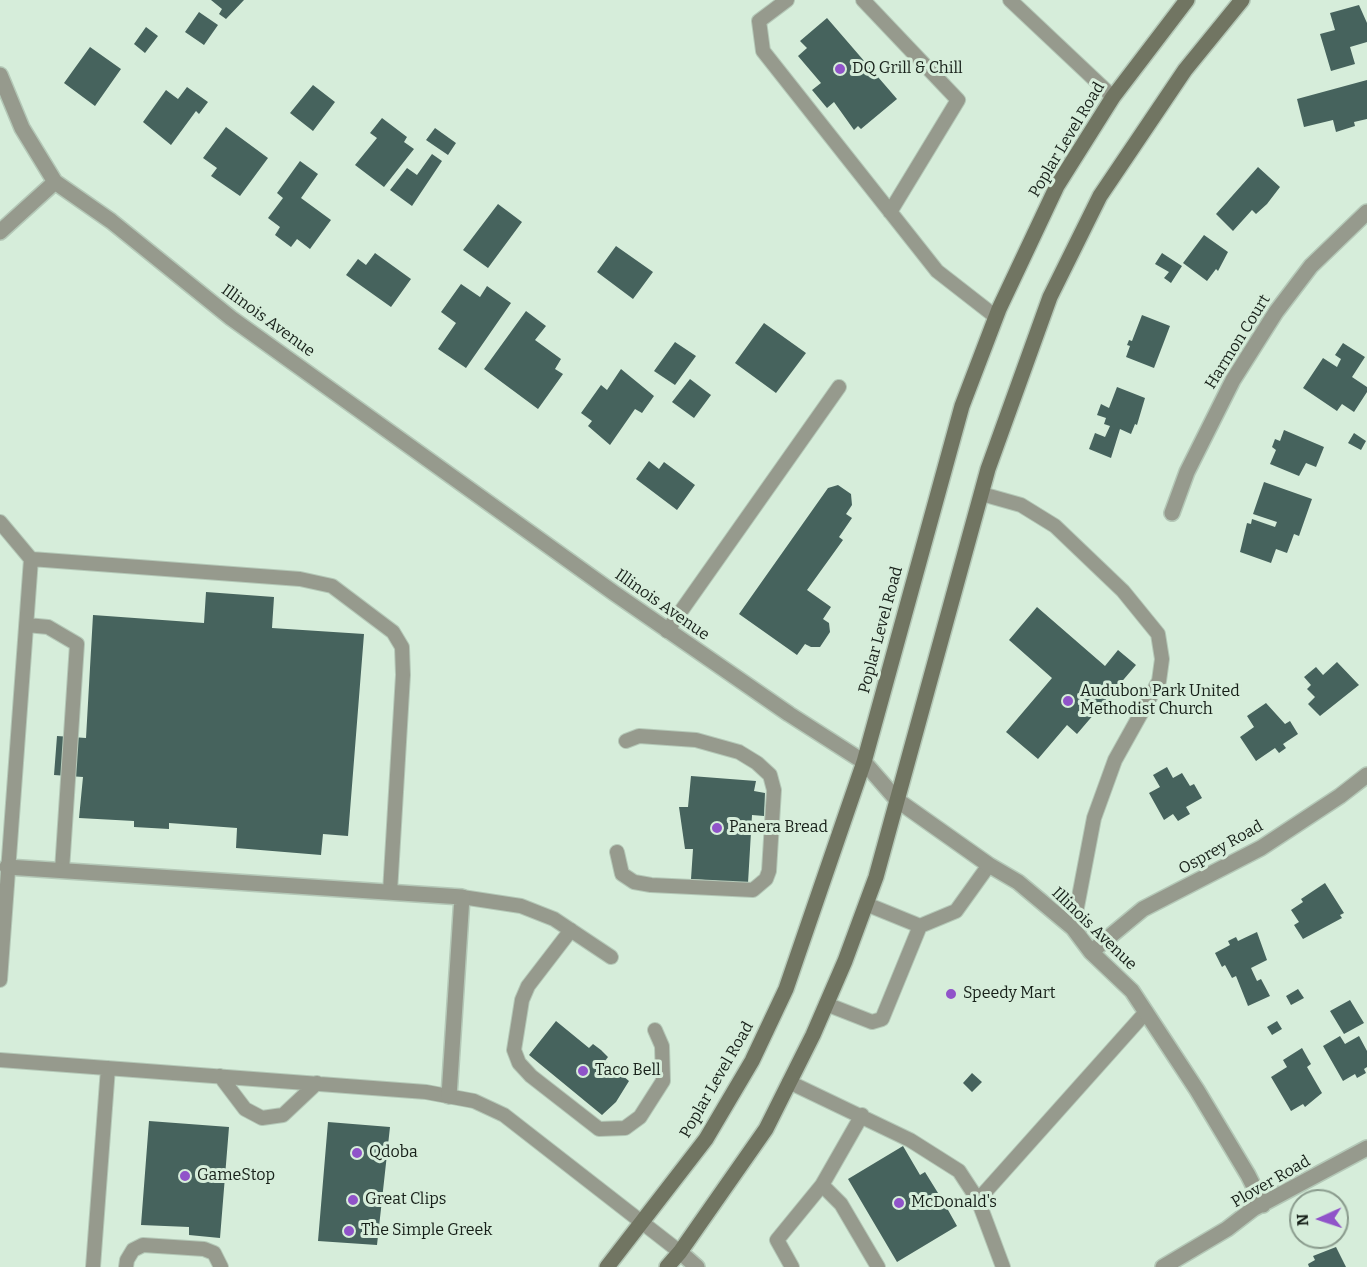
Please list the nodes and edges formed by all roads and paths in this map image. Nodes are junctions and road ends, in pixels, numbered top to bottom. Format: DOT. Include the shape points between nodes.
graph roads {
  1 [pos="787,0"];
  2 [pos="863,0"];
  3 [pos="1010,0"];
  4 [pos="1187,0"];
  5 [pos="1242,0"];
  6 [pos="0,75"];
  7 [pos="1113,97"];
  8 [pos="55,182"];
  9 [pos="890,212"];
  10 [pos="1367,212"];
  11 [pos="0,232"];
  12 [pos="996,317"];
  13 [pos="839,387"];
  14 [pos="982,494"];
  15 [pos="1172,513"];
  16 [pos="0,522"];
  17 [pos="31,559"];
  18 [pos="27,624"];
  19 [pos="667,631"];
  20 [pos="626,741"];
  21 [pos="864,762"];
  22 [pos="1367,775"];
  23 [pos="897,800"];
  24 [pos="617,852"];
  25 [pos="989,865"];
  26 [pos="7,867"];
  27 [pos="62,870"];
  28 [pos="390,892"];
  29 [pos="462,897"];
  30 [pos="866,904"];
  31 [pos="920,926"];
  32 [pos="1073,928"];
  33 [pos="571,930"];
  34 [pos="1091,952"];
  35 [pos="611,957"];
  36 [pos="0,980"];
  37 [pos="826,1004"];
  38 [pos="1146,1011"];
  39 [pos="655,1030"];
  40 [pos="0,1060"];
  41 [pos="108,1068"];
  42 [pos="220,1077"];
  43 [pos="789,1082"];
  44 [pos="317,1083"];
  45 [pos="449,1096"];
  46 [pos="862,1115"];
  47 [pos="1367,1148"];
  48 [pos="822,1185"];
  49 [pos="978,1200"];
  50 [pos="1263,1205"];
  51 [pos="643,1223"];
  52 [pos="680,1252"];
  53 [pos="93,1267"];
  54 [pos="126,1267"];
  55 [pos="220,1267"];
  56 [pos="607,1267"];
  57 [pos="667,1267"];
  58 [pos="698,1267"];
  59 [pos="792,1267"];
  60 [pos="878,1267"];
  61 [pos="1002,1267"];
  62 [pos="1163,1267"];
  1 -- 9 [label="lane" via="759,21 763,51"];
  2 -- 9 [label="lane" via="958,100"];
  3 -- 7 [label="lane"];
  4 -- 7 [label="main road, Poplar Level Road"];
  5 -- 14 [label="main road" via="1185,70 1100,196 1050,297"];
  6 -- 8 [label="street, Illinois Avenue" via="22,128"];
  7 -- 12 [label="main road, Poplar Level Road" via="1057,186"];
  8 -- 11 [label="street"];
  8 -- 19 [label="street, Illinois Avenue" via="111,221 231,318"];
  9 -- 12 [label="lane" via="937,271"];
  10 -- 15 [label="street, Harmon Court" via="1311,266 1276,312 1233,380 1187,472"];
  12 -- 21 [label="main road, Poplar Level Road" via="962,406"];
  13 -- 19 [label="lane"];
  14 -- 23 [label="main road"];
  14 -- 32 [label="lane" via="1021,506 1055,526 1124,591 1158,634 1162,659 1159,681 1115,760 1094,818"];
  16 -- 17 [label="lane"];
  17 -- 18 [label="lane"];
  17 -- 28 [label="lane" via="300,579 332,586 393,632 402,647 403,675"];
  18 -- 26 [label="lane"];
  18 -- 27 [label="lane" via="48,627 77,644"];
  19 -- 21 [label="street, Illinois Avenue"];
  20 -- 24 [label="lane" via="650,735 696,740 720,745 757,763 770,775 774,790 769,871 761,885 742,892 651,885 634,882 622,874"];
  21 -- 23 [label="street, Illinois Avenue"];
  21 -- 51 [label="main road, Poplar Level Road" via="786,990 752,1061 706,1139"];
  22 -- 34 [label="street, Osprey Road" via="1261,848 1143,909"];
  23 -- 25 [label="street, Illinois Avenue"];
  23 -- 30 [label="main road"];
  25 -- 31 [label="lane" via="956,911"];
  25 -- 32 [label="street, Illinois Avenue" via="1018,882"];
  26 -- 27 [label="street"];
  26 -- 36 [label="lane"];
  27 -- 28 [label="street"];
  28 -- 29 [label="street"];
  29 -- 33 [label="lane" via="521,906"];
  29 -- 45 [label="street"];
  30 -- 31 [label="lane"];
  30 -- 37 [label="main road"];
  31 -- 37 [label="lane" via="882,1019 872,1022"];
  32 -- 34 [label="street, Illinois Avenue"];
  33 -- 35 [label="lane"];
  33 -- 39 [label="lane" via="528,986 522,1000 514,1050 519,1063 599,1129 625,1128 640,1117 663,1081 662,1046"];
  34 -- 38 [label="street, Illinois Avenue" via="1132,991"];
  37 -- 43 [label="main road"];
  38 -- 49 [label="lane"];
  38 -- 50 [label="street, Illinois Avenue" via="1197,1089"];
  40 -- 41 [label="lane"];
  41 -- 42 [label="lane"];
  41 -- 53 [label="lane"];
  42 -- 44 [label="lane"];
  42 -- 44 [label="lane" via="245,1108 262,1118 283,1115"];
  43 -- 46 [label="lane"];
  43 -- 52 [label="main road" via="766,1129"];
  44 -- 45 [label="lane"];
  45 -- 51 [label="lane" via="474,1101 504,1115"];
  46 -- 48 [label="lane"];
  46 -- 49 [label="lane" via="959,1171"];
  47 -- 50 [label="street, Plover Road"];
  48 -- 59 [label="lane" via="777,1240"];
  48 -- 60 [label="lane" via="841,1204"];
  49 -- 61 [label="lane"];
  50 -- 62 [label="street, Plover Road"];
  51 -- 52 [label="lane"];
  51 -- 56 [label="main road, Poplar Level Road"];
  52 -- 57 [label="main road"];
  52 -- 58 [label="street"];
  54 -- 55 [label="lane" via="133,1250 143,1245 204,1249 214,1253"];
}
